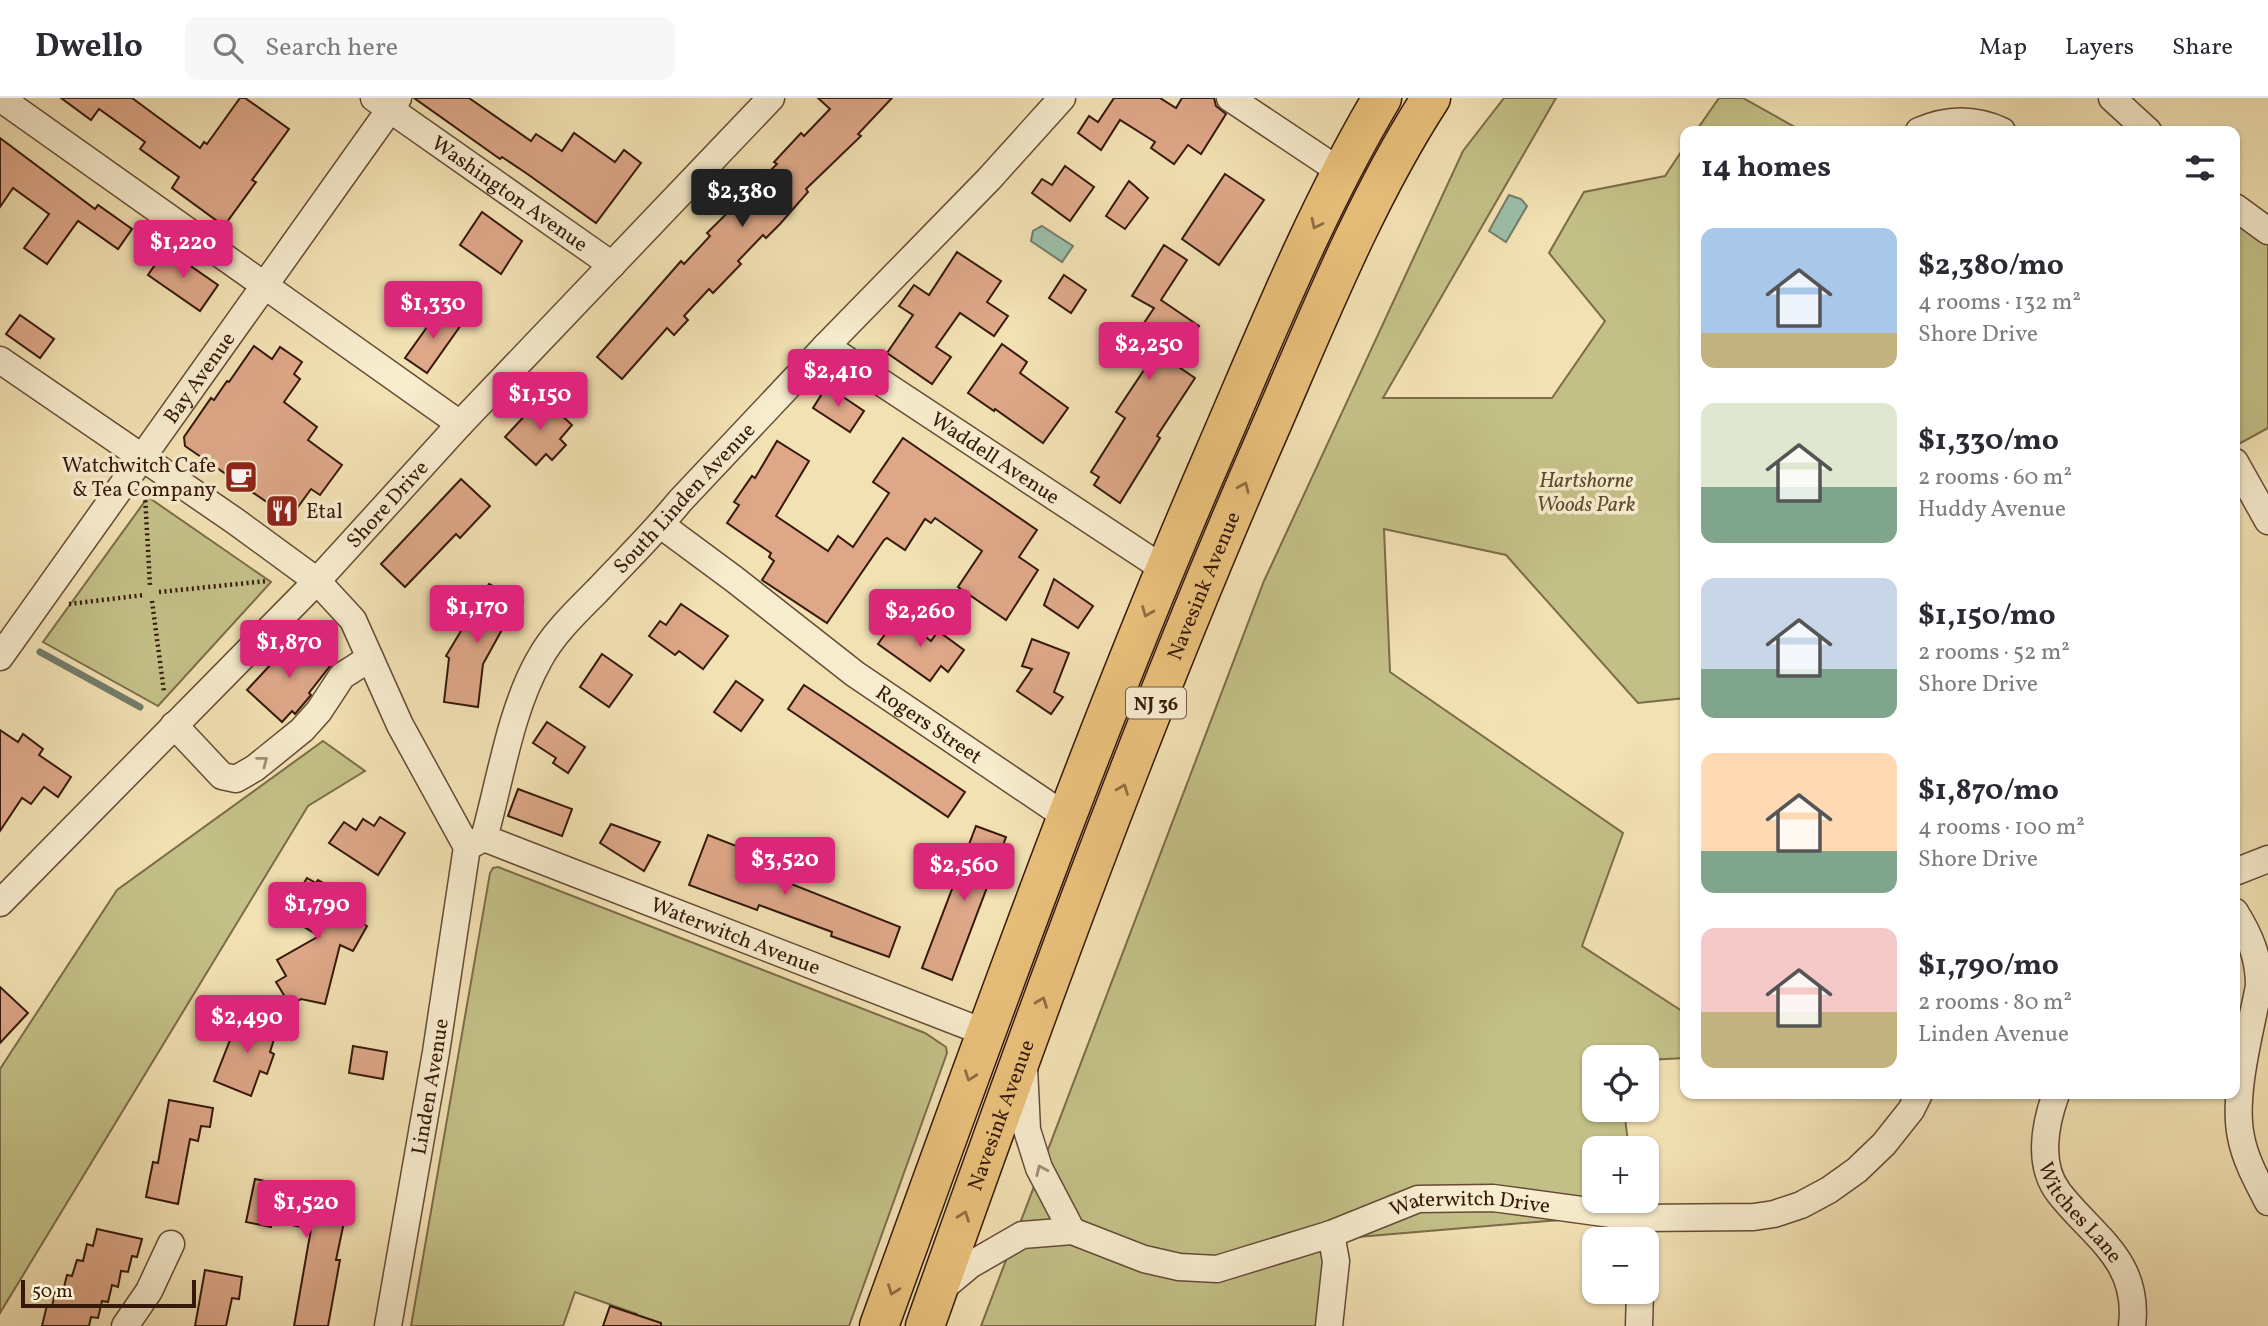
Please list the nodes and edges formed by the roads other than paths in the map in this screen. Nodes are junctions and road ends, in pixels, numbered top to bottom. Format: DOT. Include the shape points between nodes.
graph roads {
  1 [pos="0,98"];
  2 [pos="771,98"];
  3 [pos="1062,98"];
  4 [pos="1230,98"];
  5 [pos="1382,98"];
  6 [pos="1431,98"];
  7 [pos="2112,98"];
  8 [pos="388,102"];
  9 [pos="1937,126"];
  10 [pos="1990,126"];
  11 [pos="2143,126"];
  12 [pos="1341,172"];
  13 [pos="2240,211"];
  14 [pos="2268,231"];
  15 [pos="612,265"];
  16 [pos="264,286"];
  17 [pos="826,345"];
  18 [pos="0,360"];
  19 [pos="460,424"];
  20 [pos="143,458"];
  21 [pos="2240,471"];
  22 [pos="2268,521"];
  23 [pos="661,525"];
  24 [pos="1164,569"];
  25 [pos="317,581"];
  26 [pos="8,630"];
  27 [pos="0,657"];
  28 [pos="370,657"];
  29 [pos="174,725"];
  30 [pos="1068,817"];
  31 [pos="475,842"];
  32 [pos="2268,859"];
  33 [pos="2240,870"];
  34 [pos="0,904"];
  35 [pos="2240,920"];
  36 [pos="986,1033"];
  37 [pos="1023,1054"];
  38 [pos="2240,1092"];
  39 [pos="1916,1099"];
  40 [pos="2055,1099"];
  41 [pos="2239,1099"];
  42 [pos="2268,1202"];
  43 [pos="1635,1227"];
  44 [pos="1650,1227"];
  45 [pos="1072,1231"];
  46 [pos="1331,1234"];
  47 [pos="171,1244"];
  48 [pos="1640,1304"];
  49 [pos="930,1309"];
  50 [pos="137,1320"];
  51 [pos="388,1326"];
  52 [pos="880,1326"];
  53 [pos="1329,1326"];
  54 [pos="1639,1326"];
  55 [pos="2132,1326"];
  1 -- 16 [label="street"];
  2 -- 15 [label="street, Shore Drive"];
  3 -- 17 [label="street, South Linden Avenue"];
  4 -- 12 [label="street"];
  5 -- 12 [label="highway, Navesink Avenue / NJ 36"];
  37 -- 6 [label="highway, Navesink Avenue / NJ 36, one-way" via="1225,530 1382,184"];
  7 -- 11 [label="street"];
  8 -- 15 [label="street, Washington Avenue"];
  8 -- 16 [label="street, Bay Avenue"];
  9 -- 10 [label="street" via="1959,121"];
  12 -- 24 [label="highway, Navesink Avenue / NJ 36, one-way"];
  13 -- 14 [label="street"];
  15 -- 19 [label="street, Shore Drive"];
  16 -- 19 [label="street"];
  16 -- 20 [label="street, Bay Avenue"];
  17 -- 23 [label="street, South Linden Avenue"];
  17 -- 24 [label="street, Waddell Avenue"];
  18 -- 20 [label="street"];
  19 -- 25 [label="street, Shore Drive"];
  20 -- 25 [label="street"];
  20 -- 26 [label="street, Bay Avenue"];
  21 -- 22 [label="street"];
  23 -- 30 [label="street, Rogers Street" via="855,674"];
  23 -- 31 [label="street, South Linden Avenue" via="574,614 538,661"];
  24 -- 30 [label="highway, Navesink Avenue / NJ 36, one-way"];
  25 -- 28 [label="street" via="353,620"];
  25 -- 29 [label="street, Shore Drive"];
  26 -- 27 [label="street, Bay Avenue"];
  29 -- 28 [label="street, one-way" via="222,776 236,779 302,730 342,677"];
  28 -- 31 [label="street" via="400,725"];
  29 -- 34 [label="street, Shore Drive"];
  30 -- 36 [label="highway, Navesink Avenue / NJ 36"];
  31 -- 36 [label="street, Waterwitch Avenue"];
  31 -- 51 [label="street, Linden Avenue"];
  32 -- 33 [label="street"];
  35 -- 38 [label="street" via="2250,937 2259,986"];
  36 -- 52 [label="highway, Navesink Avenue / NJ 36, one-way"];
  45 -- 37 [label="street, one-way" via="1039,1168 1027,1130"];
  49 -- 37 [label="highway, Navesink Avenue / NJ 36, one-way"];
  39 -- 44 [label="street, Waterwitch Drive" via="1884,1144 1857,1170 1801,1205 1754,1217"];
  40 -- 55 [label="street, Witches Lane" via="2045,1133 2052,1181 2119,1262 2130,1287"];
  41 -- 42 [label="street" via="2240,1136"];
  43 -- 46 [label="street, Waterwitch Drive" via="1493,1198 1440,1197 1418,1199"];
  45 -- 46 [label="street, Waterwitch Drive" via="1144,1259 1200,1270 1230,1266"];
  45 -- 49 [label="street" via="1022,1235 970,1265"];
  46 -- 53 [label="street" via="1336,1261"];
  47 -- 50 [label="street"];
  48 -- 54 [label="street"];
}
